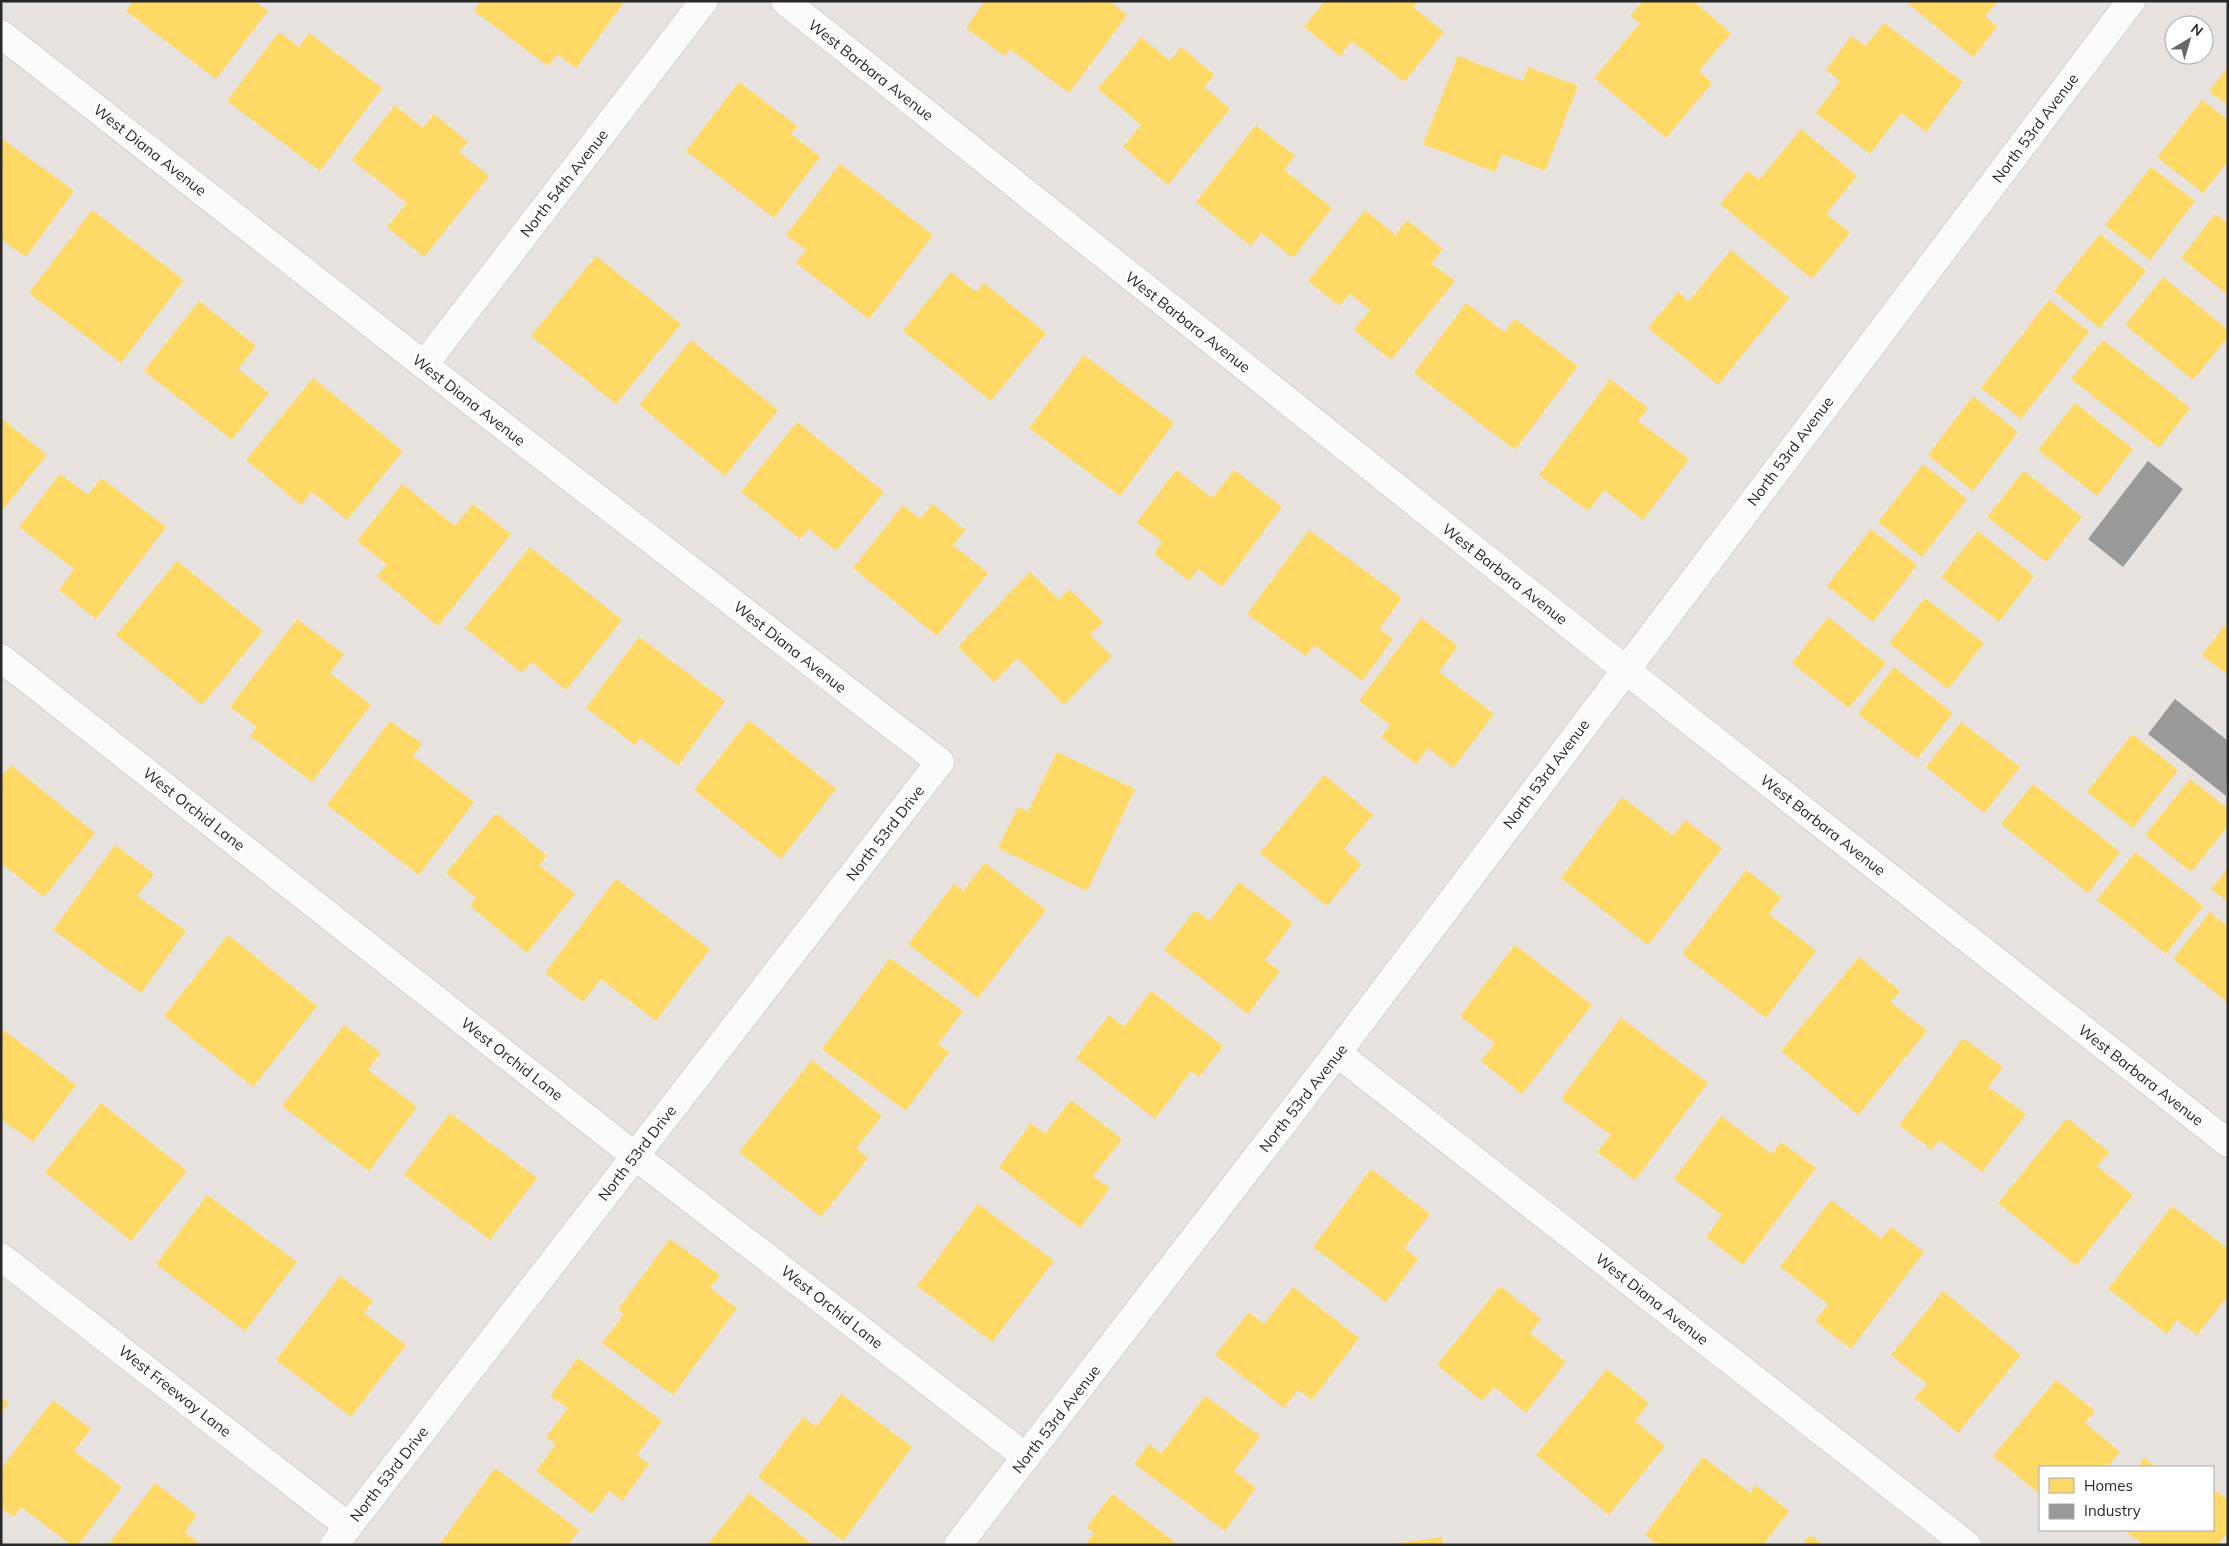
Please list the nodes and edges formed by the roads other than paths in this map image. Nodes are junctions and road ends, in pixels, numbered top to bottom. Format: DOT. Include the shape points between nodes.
graph roads {
  1 [pos="704,1"];
  2 [pos="785,1"];
  3 [pos="2131,1"];
  4 [pos="1,34"];
  5 [pos="424,365"];
  6 [pos="1,658"];
  7 [pos="1625,669"];
  8 [pos="940,762"];
  9 [pos="1338,1054"];
  10 [pos="2228,1143"];
  11 [pos="636,1156"];
  12 [pos="1,1257"];
  13 [pos="1026,1457"];
  14 [pos="341,1535"];
  15 [pos="958,1545"];
  16 [pos="1967,1545"];
  1 -- 5 [label="street, North 54th Avenue"];
  2 -- 7 [label="street, West Barbara Avenue"];
  3 -- 7 [label="street, North 53rd Avenue"];
  4 -- 5 [label="street, West Diana Avenue"];
  5 -- 8 [label="street, West Diana Avenue"];
  6 -- 11 [label="street, West Orchid Lane"];
  7 -- 9 [label="street, North 53rd Avenue"];
  7 -- 10 [label="street, West Barbara Avenue"];
  8 -- 11 [label="street, North 53rd Drive"];
  9 -- 13 [label="street, North 53rd Avenue"];
  9 -- 16 [label="street, West Diana Avenue"];
  11 -- 13 [label="street, West Orchid Lane"];
  11 -- 14 [label="street, North 53rd Drive"];
  12 -- 14 [label="street, West Freeway Lane"];
  13 -- 15 [label="street, North 53rd Avenue"];
}
